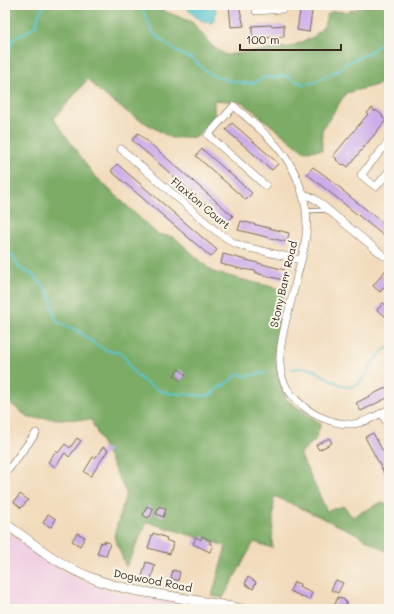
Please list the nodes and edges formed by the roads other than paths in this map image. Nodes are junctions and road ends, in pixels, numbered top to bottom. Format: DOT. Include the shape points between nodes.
graph roads {
  1 [pos="256,5"];
  2 [pos="284,5"];
  3 [pos="389,141"];
  4 [pos="121,149"];
  5 [pos="389,171"];
  6 [pos="266,186"];
  7 [pos="302,193"];
  8 [pos="329,210"];
  9 [pos="306,211"];
  10 [pos="384,256"];
  11 [pos="301,260"];
  12 [pos="389,409"];
  13 [pos="382,413"];
  14 [pos="389,427"];
  15 [pos="36,433"];
  16 [pos="5,474"];
  17 [pos="5,523"];
  18 [pos="235,608"];
  1 -- 2 [label="street" via="256,11 283,9"];
  3 -- 5 [label="street" via="361,175 376,187"];
  4 -- 11 [label="street, Flaxton Court" via="216,231 234,243"];
  6 -- 7 [label="street, Stony Barr Road" via="208,135 234,106 283,153 292,166"];
  7 -- 8 [label="street"];
  7 -- 9 [label="street, Stony Barr Road"];
  8 -- 9 [label="lane"];
  8 -- 10 [label="street"];
  9 -- 11 [label="street, Stony Barr Road" via="305,245"];
  11 -- 13 [label="street, Stony Barr Road" via="281,345 280,367 286,387 302,406 335,423 355,424"];
  12 -- 13 [label="street, Stony Barr Road"];
  13 -- 14 [label="street"];
  15 -- 16 [label="street"];
  17 -- 18 [label="street, Dogwood Road" via="56,560 91,578 120,588"];
}
